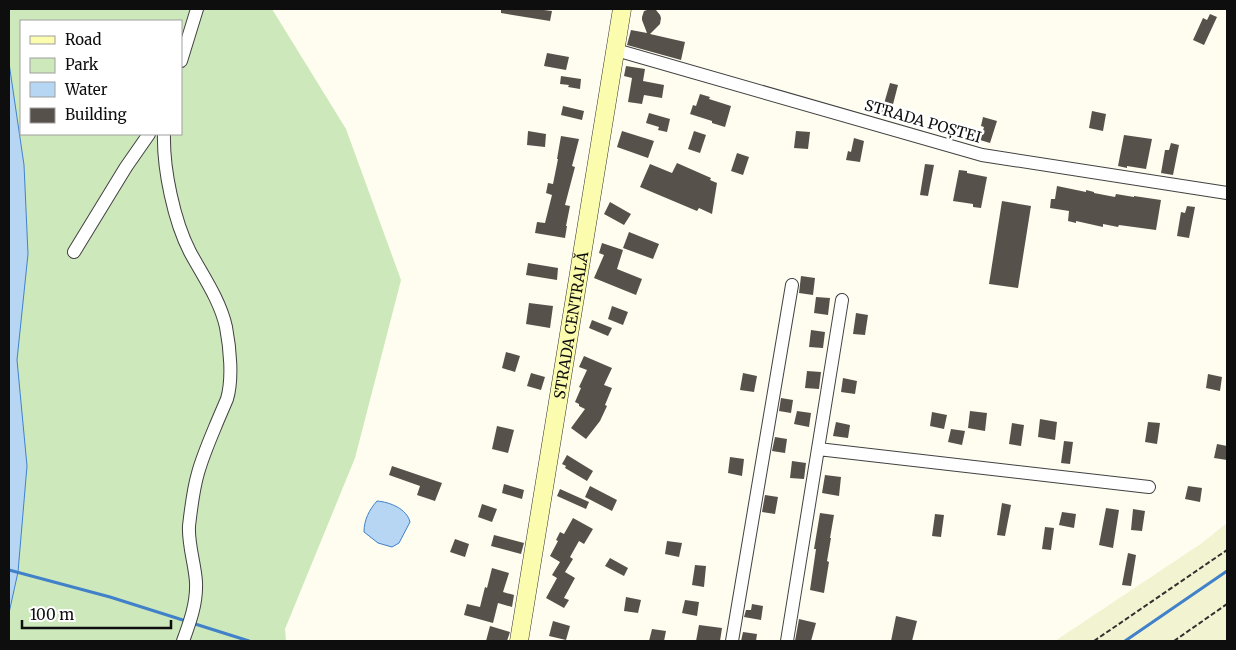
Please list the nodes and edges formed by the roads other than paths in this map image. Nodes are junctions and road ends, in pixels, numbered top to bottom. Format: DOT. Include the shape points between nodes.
graph roads {
  1 [pos="197,9"];
  2 [pos="622,9"];
  3 [pos="616,50"];
  4 [pos="182,58"];
  5 [pos="148,135"];
  6 [pos="164,135"];
  7 [pos="1227,193"];
  8 [pos="74,252"];
  9 [pos="792,285"];
  10 [pos="842,300"];
  11 [pos="818,449"];
  12 [pos="1150,487"];
  13 [pos="183,641"];
  14 [pos="519,641"];
  15 [pos="732,641"];
  16 [pos="787,641"];
  1 -- 4 [label="street"];
  2 -- 3 [label="main road, STRADA CENTRALĂ"];
  3 -- 7 [label="street, STRADA POȘTEI" via="982,155"];
  3 -- 14 [label="main road, STRADA CENTRALĂ"];
  5 -- 8 [label="street"];
  6 -- 13 [label="street" via="165,159 179,225 220,309 229,350 227,398 197,475 192,505 189,528 196,582 195,604"];
  9 -- 15 [label="street"];
  10 -- 11 [label="street"];
  11 -- 12 [label="street"];
  11 -- 16 [label="street"];
}
